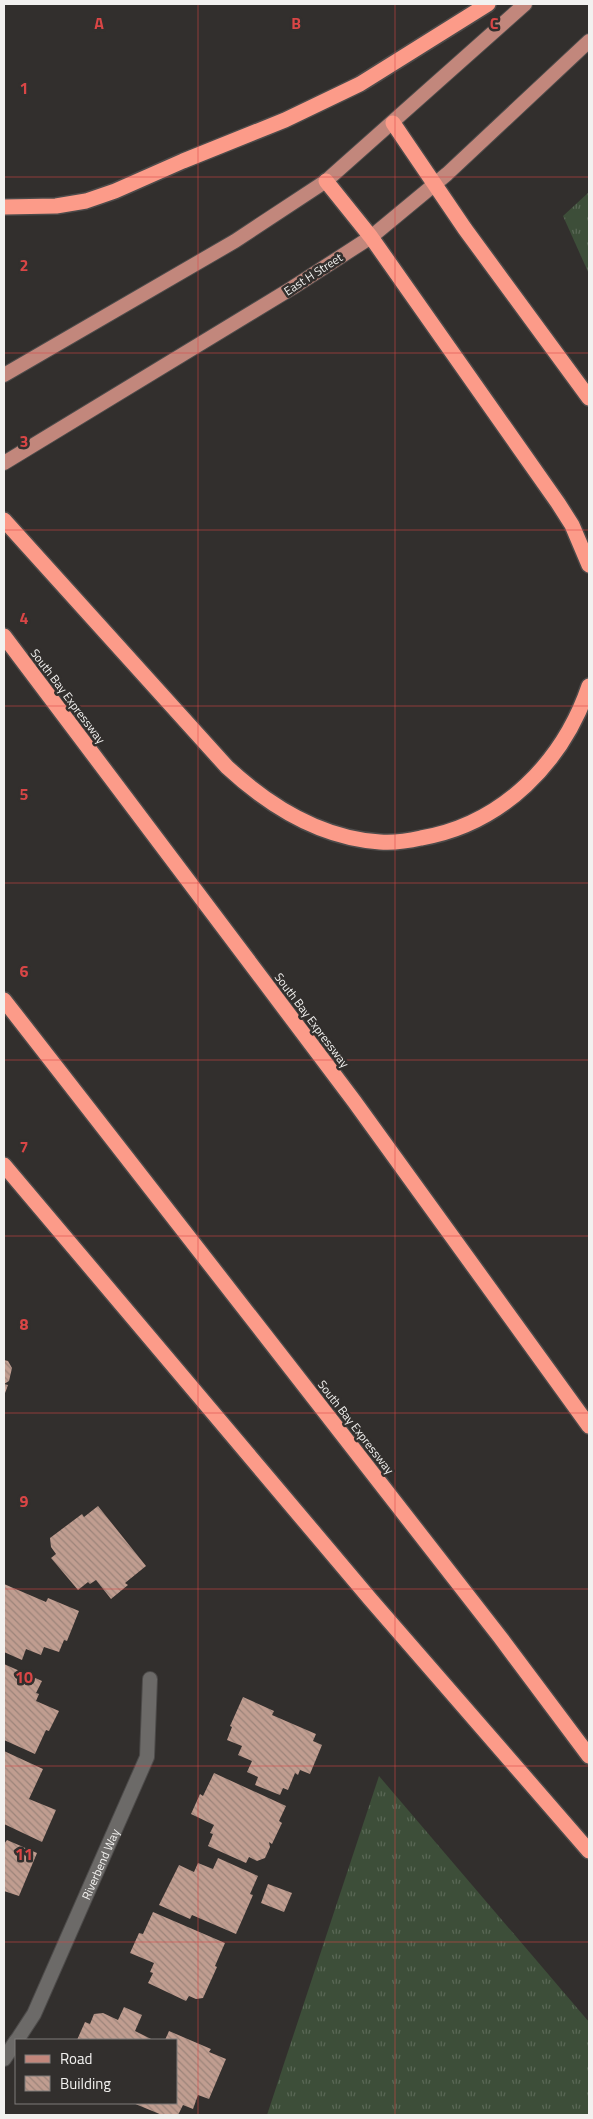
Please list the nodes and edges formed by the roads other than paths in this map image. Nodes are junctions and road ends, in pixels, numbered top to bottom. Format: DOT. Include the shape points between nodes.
graph roads {
  1 [pos="488,4"];
  2 [pos="525,4"];
  3 [pos="589,41"];
  4 [pos="393,123"];
  5 [pos="326,181"];
  6 [pos="434,184"];
  7 [pos="4,207"];
  8 [pos="371,236"];
  9 [pos="4,376"];
  10 [pos="589,398"];
  11 [pos="4,463"];
  12 [pos="4,520"];
  13 [pos="589,565"];
  14 [pos="4,636"];
  15 [pos="589,686"];
  16 [pos="4,1000"];
  17 [pos="4,1165"];
  18 [pos="589,1426"];
  19 [pos="150,1679"];
  20 [pos="589,1756"];
  21 [pos="589,1851"];
  22 [pos="17,2039"];
  23 [pos="15,2042"];
  24 [pos="4,2059"];
  1 -- 7 [label="highway" via="360,84 285,120 93,198 56,206"];
  2 -- 4 [label="main road"];
  3 -- 6 [label="main road, East H Street"];
  4 -- 5 [label="main road"];
  4 -- 6 [label="highway"];
  5 -- 8 [label="highway"];
  5 -- 9 [label="main road" via="235,241"];
  6 -- 8 [label="main road, East H Street"];
  6 -- 10 [label="highway"];
  8 -- 11 [label="main road, East H Street" via="292,288"];
  8 -- 13 [label="highway" via="558,503 572,525"];
  12 -- 15 [label="highway" via="248,787 297,818 352,837 380,842 433,836 483,817 505,804 544,768 560,747"];
  14 -- 18 [label="highway, South Bay Expressway" via="354,1100"];
  16 -- 20 [label="highway, South Bay Expressway"];
  17 -- 21 [label="highway" via="371,1600"];
  19 -- 22 [label="street, Riverbend Way" via="147,1757 34,2014"];
  23 -- 24 [label="street, Riverbend Way"];
}
